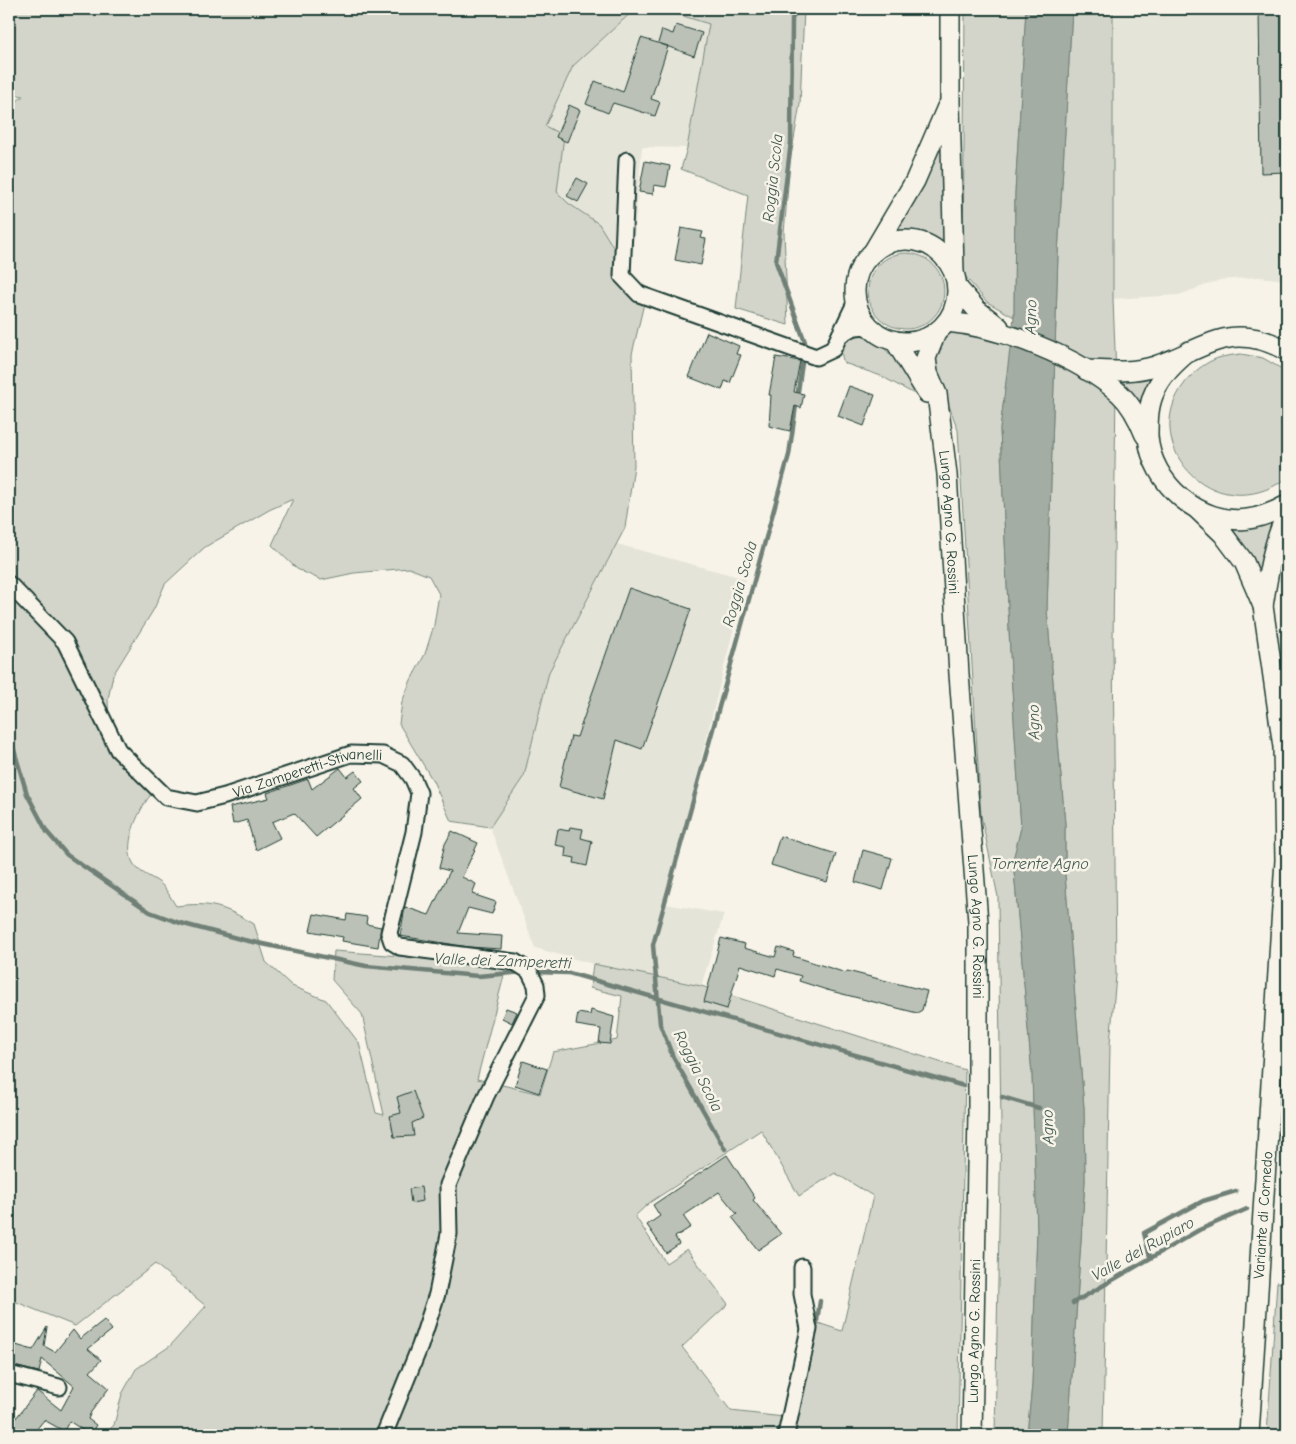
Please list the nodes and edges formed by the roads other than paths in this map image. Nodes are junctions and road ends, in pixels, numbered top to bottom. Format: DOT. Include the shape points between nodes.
graph roads {
  1 [pos="950,9"];
  2 [pos="950,102"];
  3 [pos="627,160"];
  4 [pos="872,253"];
  5 [pos="956,280"];
  6 [pos="856,301"];
  7 [pos="977,317"];
  8 [pos="942,327"];
  9 [pos="871,328"];
  10 [pos="840,335"];
  11 [pos="895,341"];
  12 [pos="1282,344"];
  13 [pos="1189,351"];
  14 [pos="1086,370"];
  15 [pos="940,418"];
  16 [pos="1149,446"];
  17 [pos="1287,505"];
  18 [pos="1198,510"];
  19 [pos="1287,513"];
  20 [pos="9,584"];
  21 [pos="1263,606"];
  22 [pos="802,1266"];
  23 [pos="9,1374"];
  24 [pos="59,1387"];
  25 [pos="384,1435"];
  26 [pos="786,1435"];
  27 [pos="972,1435"];
  28 [pos="1249,1435"];
  1 -- 2 [label="main road, Lungo Agno G. Rossini"];
  2 -- 4 [label="main road, Lungo Agno G. Rossini" via="915,181"];
  2 -- 5 [label="main road, Lungo Agno G. Rossini"];
  3 -- 10 [label="street" via="622,276 639,294 816,357 833,349"];
  4 -- 5 [label="main road" via="886,244 902,240 919,242 946,260"];
  4 -- 6 [label="main road, Lungo Agno G. Rossini" via="861,267 856,283"];
  5 -- 7 [label="main road"];
  5 -- 8 [label="main road, Lungo Agno G. Rossini" via="957,299"];
  6 -- 9 [label="main road"];
  6 -- 10 [label="street"];
  7 -- 8 [label="main road"];
  7 -- 14 [label="main road"];
  8 -- 11 [label="main road" via="924,339"];
  8 -- 15 [label="main road, Lungo Agno G. Rossini" via="926,358 937,394"];
  9 -- 10 [label="street" via="853,327"];
  9 -- 11 [label="main road"];
  11 -- 15 [label="main road, Lungo Agno G. Rossini"];
  12 -- 13 [label="main road" via="1244,336 1215,339"];
  13 -- 14 [label="main road" via="1138,370"];
  13 -- 16 [label="main road" via="1168,369 1154,392 1148,419"];
  14 -- 16 [label="main road" via="1120,394 1137,415"];
  15 -- 27 [label="main road, Lungo Agno G. Rossini" via="978,922"];
  16 -- 18 [label="main road" via="1158,472 1175,494"];
  17 -- 18 [label="main road" via="1271,514 1246,519 1222,518"];
  18 -- 21 [label="main road" via="1223,534 1244,562"];
  19 -- 21 [label="main road" via="1270,564"];
  20 -- 25 [label="street, Via Zamperetti-Stivanelli" via="65,642 118,750 166,797 197,802 226,796 351,754 383,755 402,764 419,792 414,832 389,933 392,942 400,947 515,962 529,971 536,985 537,995 486,1096 448,1185 449,1234 437,1294"];
  21 -- 28 [label="main road, Variante di Cornedo" via="1283,747 1286,860"];
  22 -- 26 [label="street" via="802,1294 809,1329"];
  23 -- 24 [label="street"];
}
